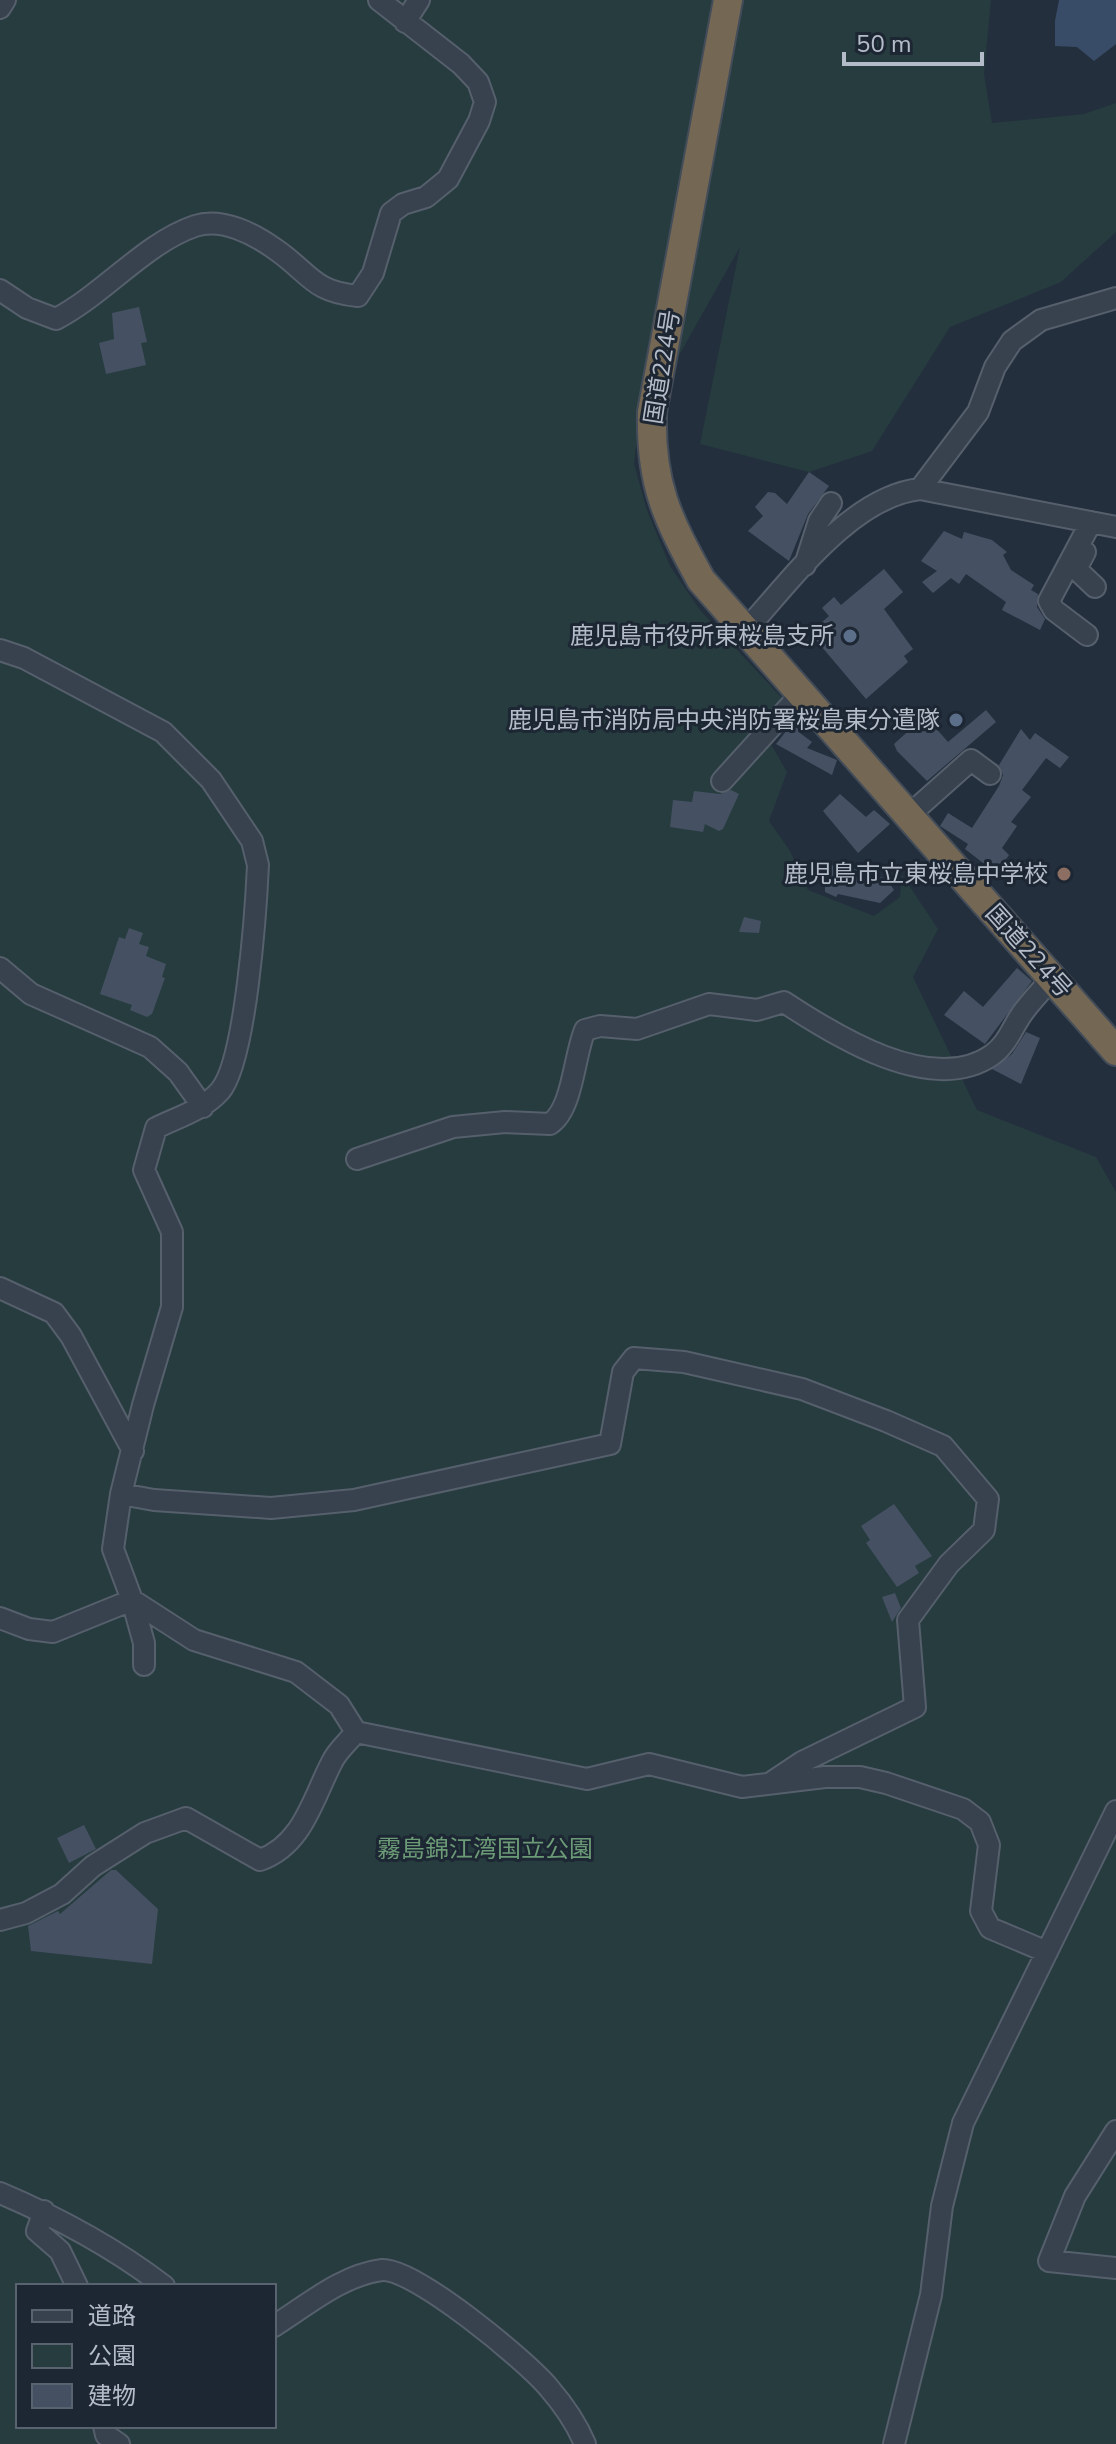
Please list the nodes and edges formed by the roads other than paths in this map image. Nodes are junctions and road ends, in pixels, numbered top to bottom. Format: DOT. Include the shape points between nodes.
graph roads {
  1 [pos="5,0"];
  2 [pos="379,0"];
  3 [pos="419,0"];
  4 [pos="728,0"];
  5 [pos="0,8"];
  6 [pos="405,22"];
  7 [pos="0,290"];
  8 [pos="1116,298"];
  9 [pos="920,489"];
  10 [pos="831,503"];
  11 [pos="1103,524"];
  12 [pos="805,566"];
  13 [pos="1095,587"];
  14 [pos="744,632"];
  15 [pos="1087,635"];
  16 [pos="0,650"];
  17 [pos="800,695"];
  18 [pos="990,774"];
  19 [pos="722,781"];
  20 [pos="908,816"];
  21 [pos="0,968"];
  22 [pos="1052,978"];
  23 [pos="1116,1051"];
  24 [pos="203,1107"];
  25 [pos="357,1159"];
  26 [pos="0,1288"];
  27 [pos="133,1451"];
  28 [pos="121,1494"];
  29 [pos="132,1600"];
  30 [pos="0,1618"];
  31 [pos="144,1665"];
  32 [pos="356,1732"];
  33 [pos="768,1785"];
  34 [pos="1116,1811"];
  35 [pos="0,1920"];
  36 [pos="1047,1952"];
  37 [pos="1116,2131"];
  38 [pos="0,2193"];
  39 [pos="44,2211"];
  40 [pos="1116,2268"];
  41 [pos="76,2284"];
  42 [pos="161,2284"];
  43 [pos="276,2325"];
  44 [pos="104,2428"];
  45 [pos="119,2444"];
  46 [pos="585,2444"];
  47 [pos="894,2444"];
  1 -- 5 [label="street"];
  2 -- 6 [label="street"];
  3 -- 6 [label="street"];
  4 -- 14 [label="highway, 国道224号" via="652,412 651,450 659,495 672,526 701,580"];
  6 -- 7 [label="street" via="461,64 478,82 485,102 448,179 426,197 391,213 373,273 358,296 319,287 274,248 246,231 220,225 196,226 166,241 99,294 56,319"];
  8 -- 9 [label="street" via="1041,320 1012,341 995,367 978,412"];
  9 -- 11 [label="street"];
  9 -- 12 [label="street" via="897,492 867,508"];
  10 -- 12 [label="street"];
  11 -- 13 [label="street" via="1076,569"];
  11 -- 15 [label="street" via="1049,601"];
  12 -- 14 [label="street"];
  14 -- 17 [label="highway, 国道224号"];
  16 -- 24 [label="street" via="163,732 211,780 252,841 258,865 243,1024 223,1088"];
  17 -- 19 [label="street"];
  17 -- 20 [label="highway, 国道224号"];
  18 -- 20 [label="street" via="971,760"];
  20 -- 22 [label="highway, 国道224号"];
  21 -- 24 [label="street" via="31,994 150,1047 178,1072"];
  22 -- 23 [label="highway, 国道224号"];
  22 -- 25 [label="street" via="1008,1039 975,1064 908,1064 870,1053 784,1002 757,1010 709,1004 637,1029 600,1026 585,1030 562,1113 550,1124 453,1127"];
  24 -- 27 [label="street" via="156,1128 144,1170 172,1232 172,1307"];
  26 -- 27 [label="street" via="54,1313"];
  27 -- 28 [label="street"];
  28 -- 29 [label="street" via="113,1549"];
  28 -- 33 [label="street" via="299,1506 354,1500 610,1444 623,1372 634,1358 684,1362 802,1389 943,1446 988,1499 984,1530 949,1564 908,1620 915,1707 802,1762"];
  29 -- 30 [label="street" via="53,1632"];
  29 -- 31 [label="street"];
  29 -- 32 [label="street" via="194,1640 296,1672 339,1705"];
  32 -- 33 [label="street" via="587,1779 649,1764 722,1784"];
  32 -- 35 [label="street" via="333,1758 312,1811 276,1854 260,1860 186,1818 145,1833 93,1866 62,1894"];
  33 -- 36 [label="street" via="860,1777 963,1809 980,1822 989,1845 981,1911 990,1928"];
  34 -- 36 [label="street"];
  36 -- 47 [label="street" via="963,2123 942,2206 931,2295"];
  37 -- 40 [label="street" via="1075,2196 1049,2261"];
  38 -- 39 [label="street"];
  39 -- 41 [label="street" via="37,2231 60,2251"];
  39 -- 42 [label="street" via="117,2251"];
  43 -- 46 [label="street" via="338,2286 383,2270 399,2274 436,2292 513,2354 548,2387"];
  44 -- 45 [label="street"];
}
